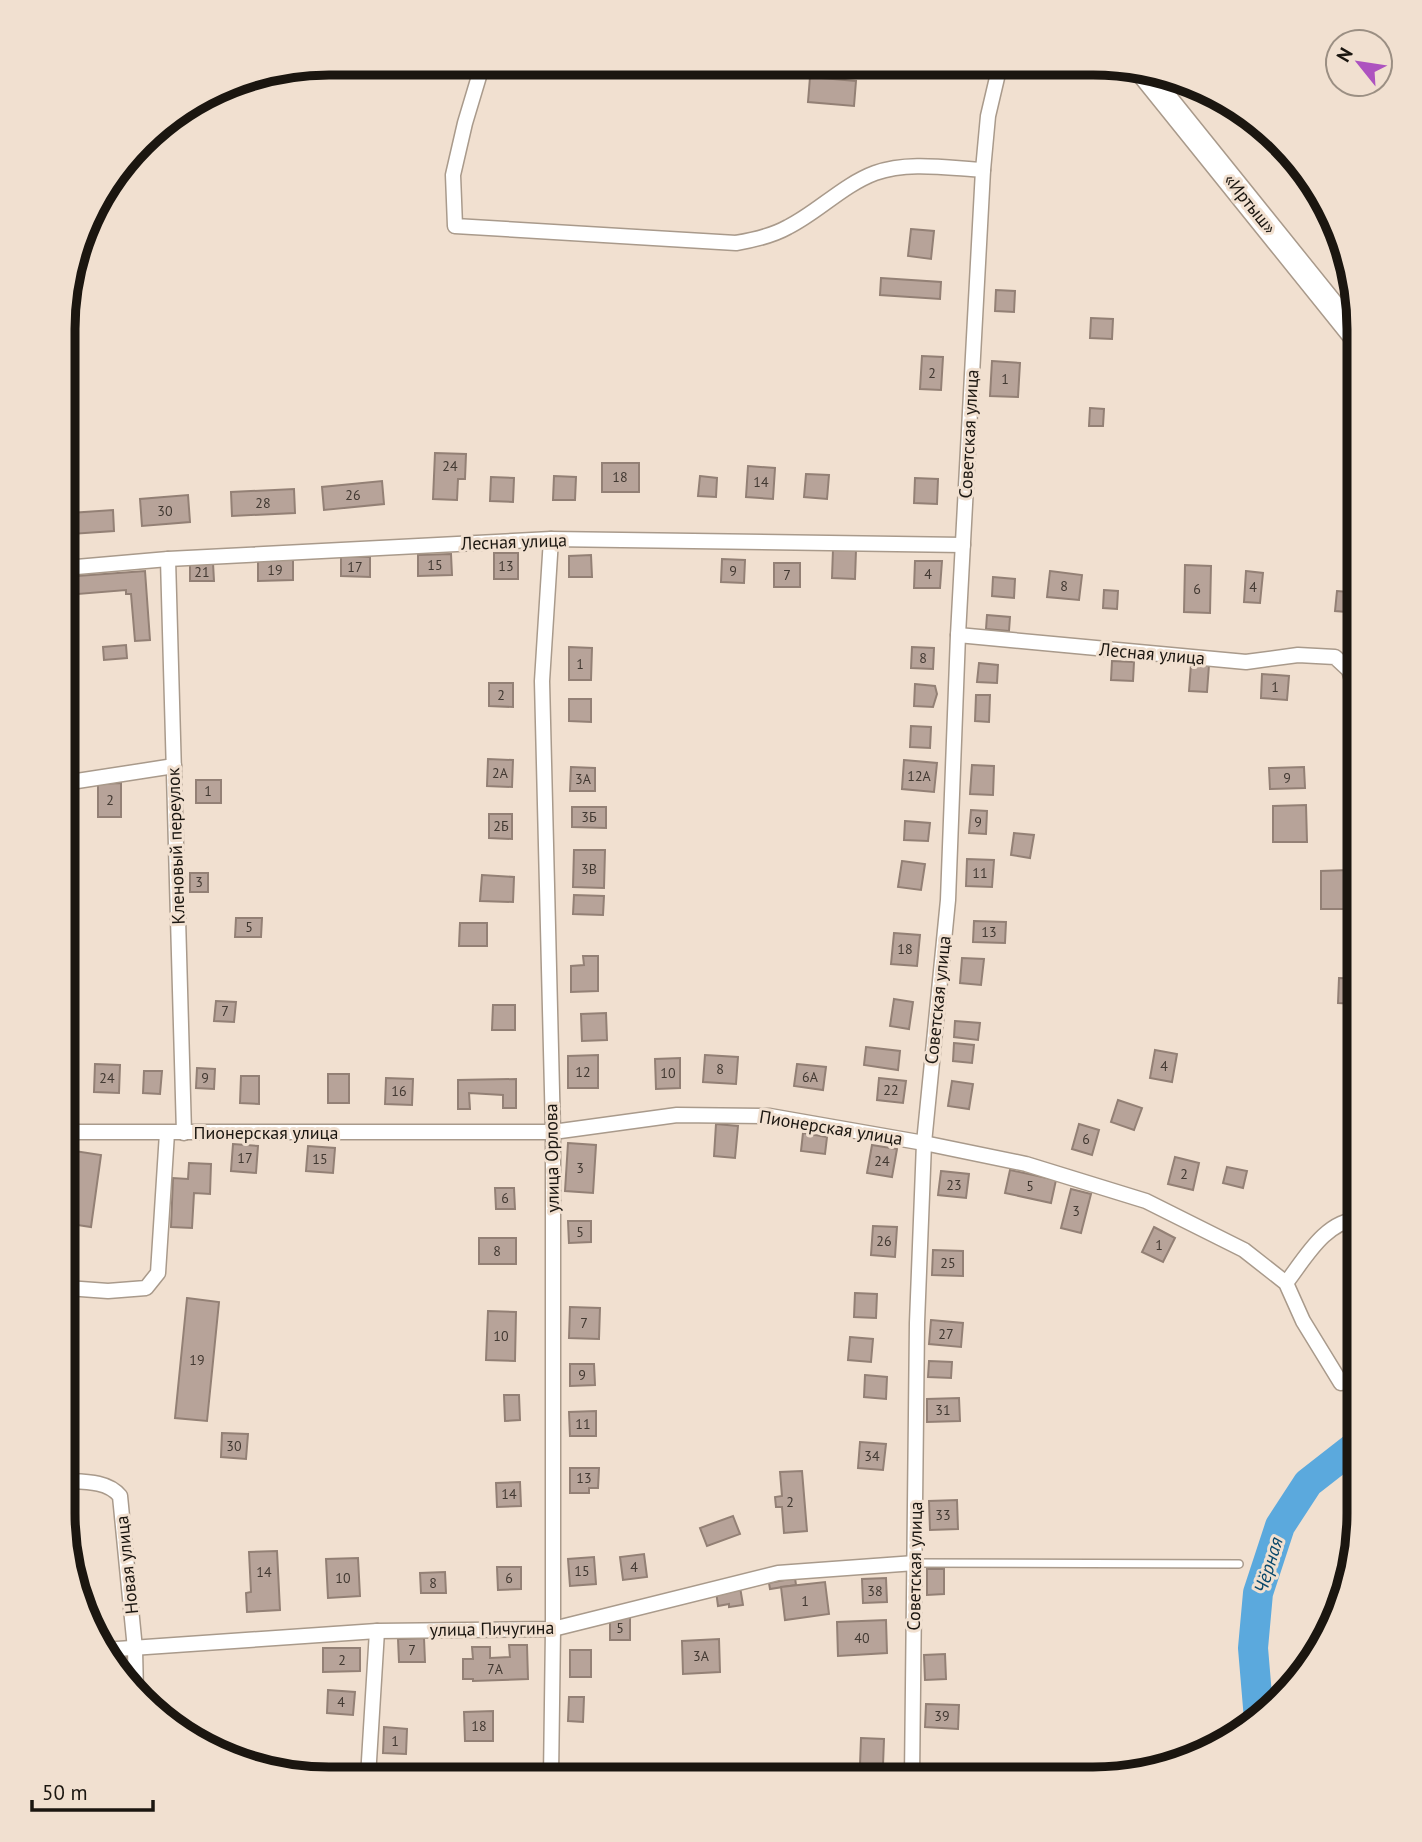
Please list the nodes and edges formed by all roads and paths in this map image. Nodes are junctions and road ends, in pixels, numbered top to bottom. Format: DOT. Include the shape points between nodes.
graph roads {
  1 [pos="479,75"];
  2 [pos="998,75"];
  3 [pos="1152,82"];
  4 [pos="983,170"];
  5 [pos="1347,325"];
  6 [pos="551,539"];
  7 [pos="963,545"];
  8 [pos="168,559"];
  9 [pos="75,567"];
  10 [pos="958,635"];
  11 [pos="1347,668"];
  12 [pos="174,766"];
  13 [pos="75,781"];
  14 [pos="75,1132"];
  15 [pos="553,1132"];
  16 [pos="167,1133"];
  17 [pos="184,1133"];
  18 [pos="924,1143"];
  19 [pos="1347,1220"];
  20 [pos="1286,1283"];
  21 [pos="75,1289"];
  22 [pos="1341,1383"];
  23 [pos="75,1482"];
  24 [pos="915,1563"];
  25 [pos="1239,1564"];
  26 [pos="553,1629"];
  27 [pos="377,1631"];
  28 [pos="135,1649"];
  29 [pos="115,1650"];
  30 [pos="136,1677"];
  31 [pos="369,1767"];
  32 [pos="551,1767"];
  33 [pos="912,1767"];
  1 -- 4 [label="street" via="453,175 455,226 736,243 789,227 875,173 904,167"];
  2 -- 4 [label="street, Советская улица"];
  3 -- 5 [label="highway, «Иртыш»"];
  4 -- 7 [label="street, Советская улица"];
  6 -- 7 [label="street, Лесная улица"];
  6 -- 8 [label="street, Лесная улица"];
  6 -- 15 [label="street, улица Орлова" via="542,681"];
  7 -- 10 [label="street, Советская улица"];
  8 -- 9 [label="street, Лесная улица"];
  8 -- 12 [label="street, Кленовый переулок"];
  10 -- 11 [label="street, Лесная улица" via="1246,662 1298,655 1335,657"];
  10 -- 18 [label="street, Советская улица" via="948,900"];
  12 -- 13 [label="street"];
  12 -- 17 [label="street, Кленовый переулок"];
  14 -- 16 [label="street, Пионерская улица"];
  15 -- 17 [label="street, Пионерская улица"];
  15 -- 18 [label="street, Пионерская улица" via="677,1115 770,1116"];
  15 -- 26 [label="street, улица Орлова"];
  16 -- 17 [label="street, Пионерская улица"];
  16 -- 21 [label="street" via="158,1273 146,1288"];
  18 -- 20 [label="street, Пионерская улица" via="1026,1164 1146,1201 1244,1250"];
  18 -- 24 [label="street, Советская улица" via="916,1323"];
  19 -- 20 [label="street" via="1329,1231"];
  20 -- 22 [label="street, Пионерская улица"];
  23 -- 28 [label="street, Новая улица" via="105,1485 120,1496"];
  24 -- 25 [label="lane"];
  24 -- 26 [label="street, улица Пичугина" via="778,1573"];
  24 -- 33 [label="street, Советская улица"];
  26 -- 27 [label="street, улица Пичугина"];
  26 -- 32 [label="street, улица Орлова"];
  27 -- 28 [label="street, улица Пичугина"];
  27 -- 31 [label="street"];
  28 -- 29 [label="street, улица Пичугина"];
  28 -- 30 [label="street, Новая улица"];
}
